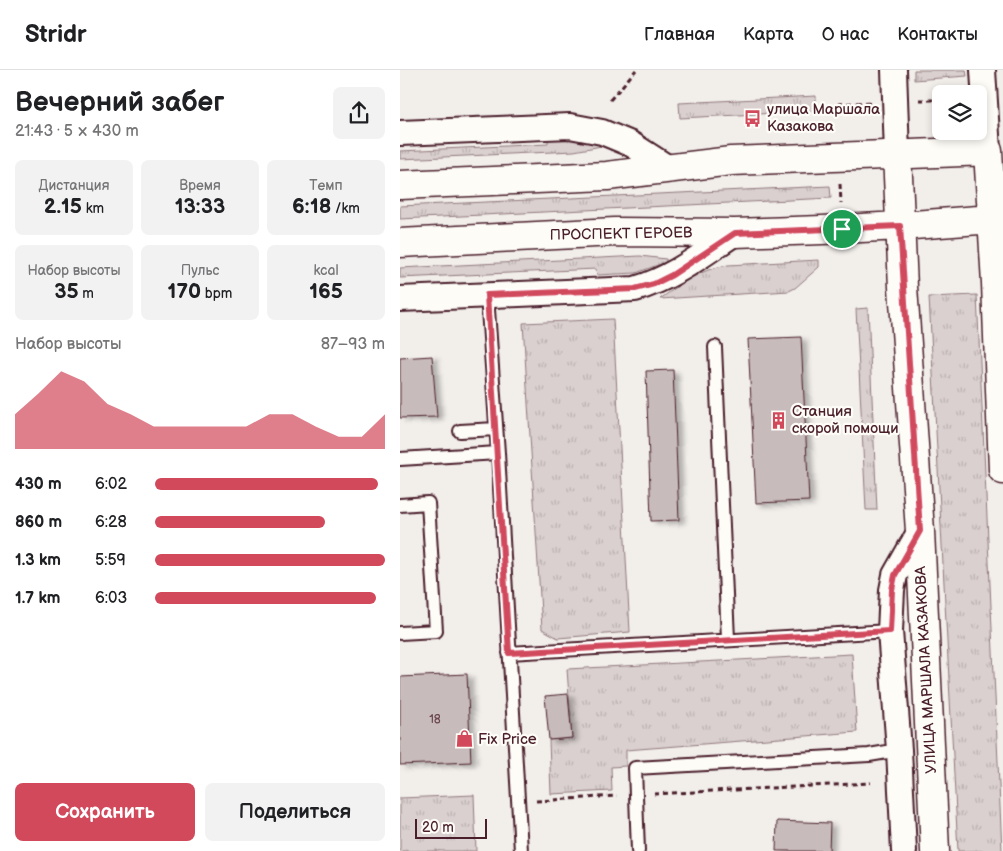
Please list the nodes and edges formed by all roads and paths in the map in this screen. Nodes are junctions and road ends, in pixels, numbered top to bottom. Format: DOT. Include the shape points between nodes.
graph roads {
  1 [pos="636,70"];
  2 [pos="894,70"];
  3 [pos="983,70"];
  4 [pos="610,100"];
  5 [pos="916,100"];
  6 [pos="932,100"];
  7 [pos="873,102"];
  8 [pos="838,104"];
  9 [pos="400,133"];
  10 [pos="995,151"];
  11 [pos="897,154"];
  12 [pos="670,169"];
  13 [pos="840,184"];
  14 [pos="400,185"];
  15 [pos="841,202"];
  16 [pos="997,218"];
  17 [pos="900,226"];
  18 [pos="735,233"];
  19 [pos="400,242"];
  20 [pos="487,295"];
  21 [pos="400,299"];
  22 [pos="714,347"];
  23 [pos="496,428"];
  24 [pos="460,432"];
  25 [pos="498,453"];
  26 [pos="400,459"];
  27 [pos="1003,470"];
  28 [pos="400,505"];
  29 [pos="920,531"];
  30 [pos="890,631"];
  31 [pos="400,633"];
  32 [pos="728,639"];
  33 [pos="509,653"];
  34 [pos="899,750"];
  35 [pos="870,783"];
  36 [pos="636,795"];
  37 [pos="518,802"];
  38 [pos="521,851"];
  39 [pos="638,851"];
  40 [pos="904,851"];
  41 [pos="934,851"];
  1 -- 4 [label="path"];
  2 -- 11 [label="street, УЛИЦА МАРШАЛА КАЗАКОВА"];
  3 -- 10 [label="street"];
  5 -- 6 [label="path"];
  7 -- 8 [label="path"];
  9 -- 12 [label="street" via="570,126 602,132 631,144"];
  10 -- 11 [label="street"];
  10 -- 16 [label="street"];
  11 -- 12 [label="street" via="731,161"];
  11 -- 17 [label="street, УЛИЦА МАРШАЛА КАЗАКОВА"];
  12 -- 14 [label="street" via="608,176"];
  13 -- 15 [label="path"];
  16 -- 17 [label="street, ПРОСПЕКТ ГЕРОЕВ"];
  16 -- 27 [label="street"];
  17 -- 18 [label="street, ПРОСПЕКТ ГЕРОЕВ"];
  17 -- 29 [label="street, УЛИЦА МАРШАЛА КАЗАКОВА"];
  18 -- 19 [label="street, ПРОСПЕКТ ГЕРОЕВ" via="615,232"];
  18 -- 20 [label="street" via="672,275 635,289"];
  20 -- 21 [label="street"];
  20 -- 23 [label="lane"];
  22 -- 32 [label="lane"];
  23 -- 24 [label="lane"];
  23 -- 25 [label="lane"];
  25 -- 26 [label="lane"];
  25 -- 33 [label="lane"];
  28 -- 31 [label="lane" via="428,504 436,631"];
  29 -- 30 [label="street" via="895,575"];
  29 -- 41 [label="street, УЛИЦА МАРШАЛА КАЗАКОВА"];
  30 -- 32 [label="lane"];
  30 -- 34 [label="street"];
  32 -- 33 [label="lane"];
  33 -- 37 [label="lane"];
  34 -- 36 [label="lane" via="869,755 634,768"];
  34 -- 40 [label="street"];
  35 -- 36 [label="path"];
  36 -- 37 [label="path"];
  36 -- 39 [label="lane"];
  37 -- 38 [label="lane"];
}
